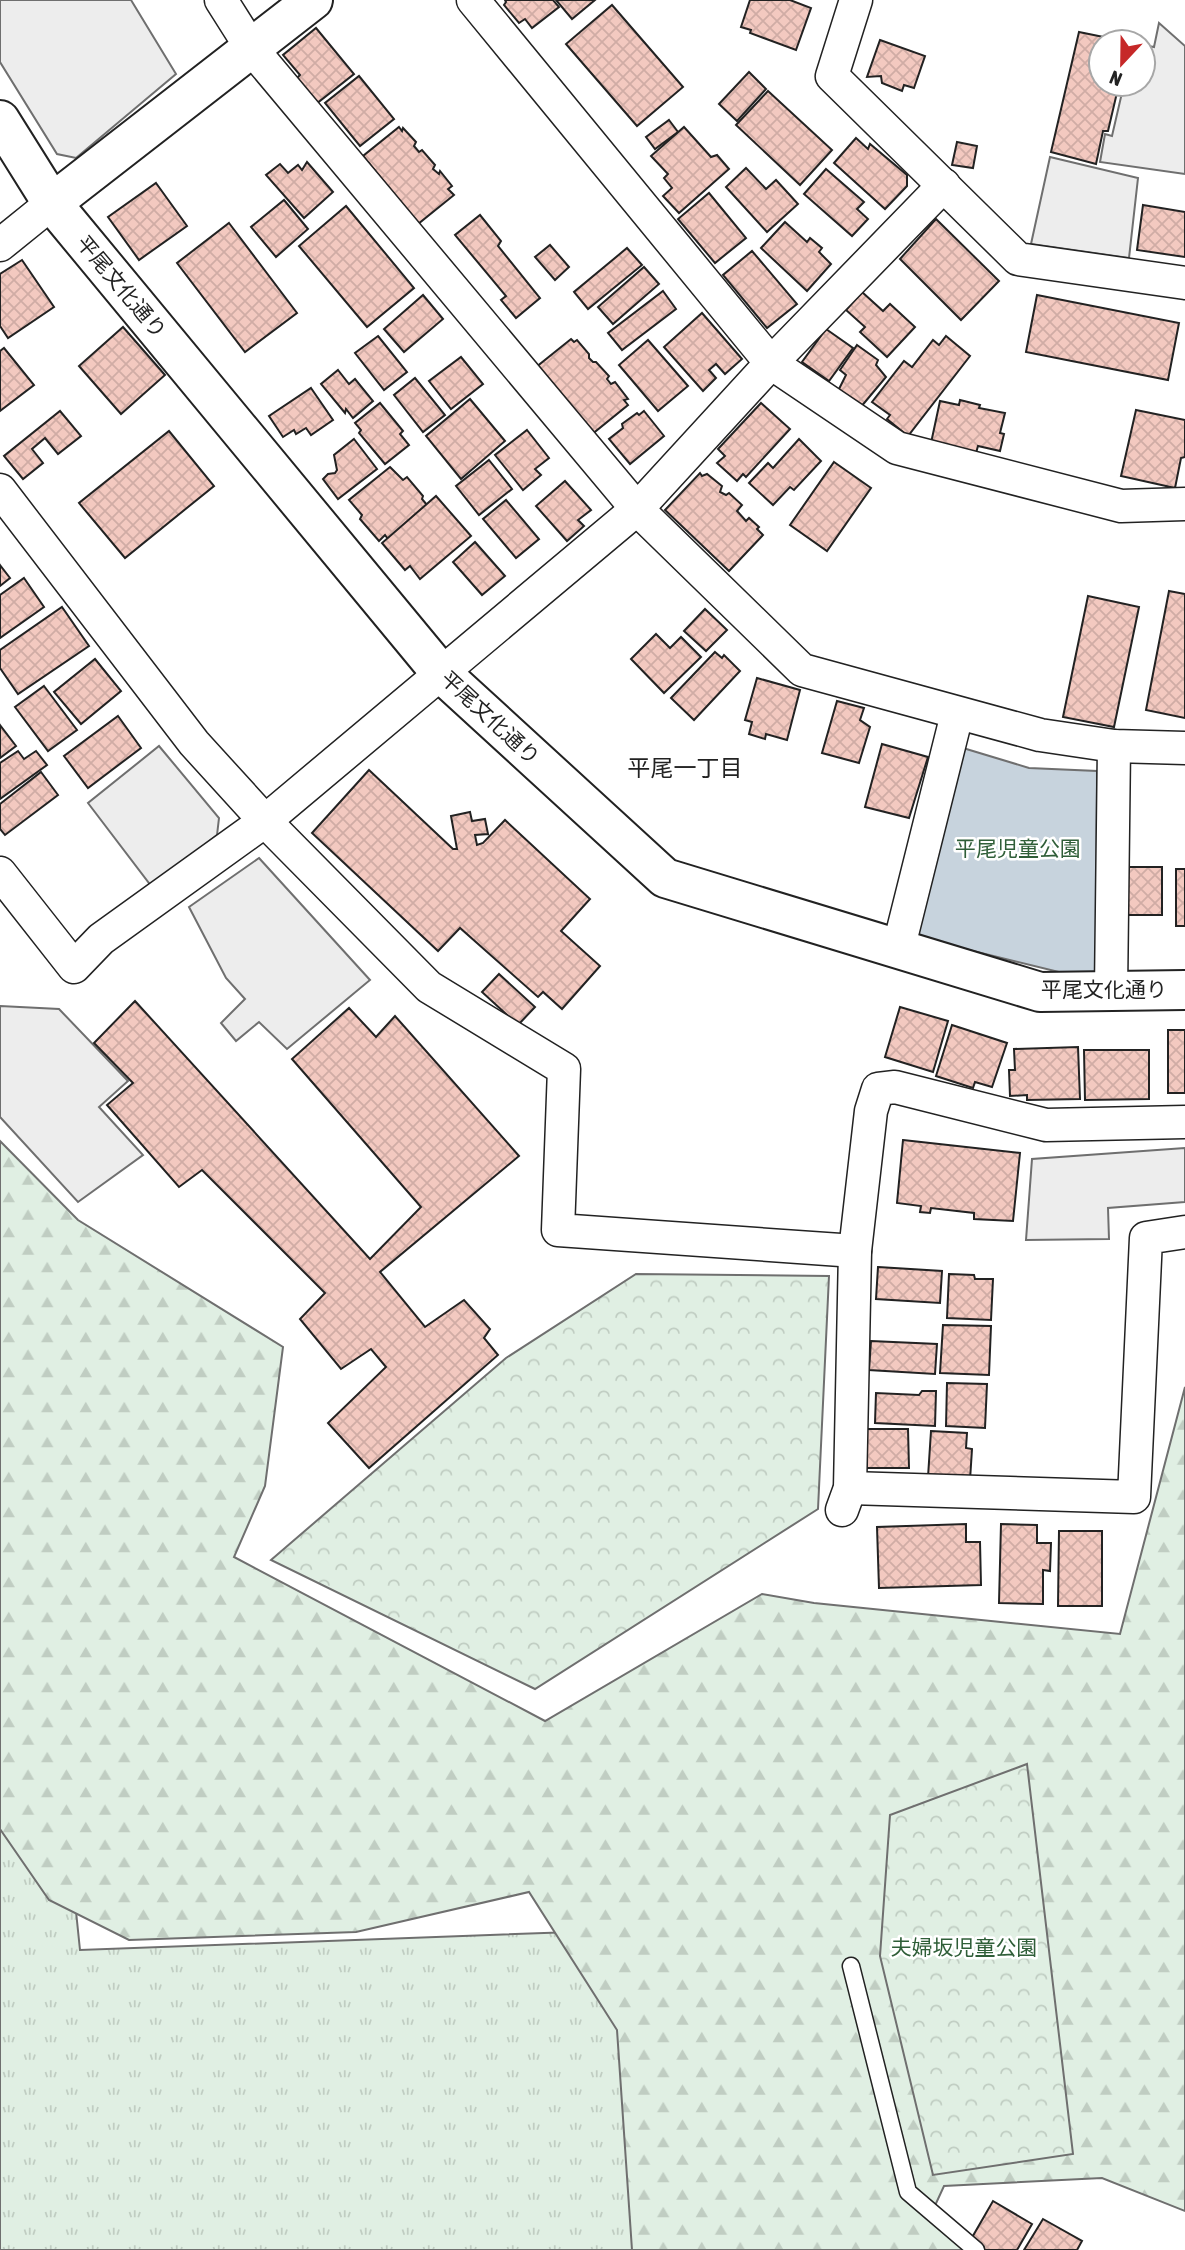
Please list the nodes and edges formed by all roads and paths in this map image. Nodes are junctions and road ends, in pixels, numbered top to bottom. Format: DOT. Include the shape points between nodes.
graph roads {
  1 [pos="221,0"];
  2 [pos="313,0"];
  3 [pos="473,0"];
  4 [pos="856,0"];
  5 [pos="252,49"];
  6 [pos="0,120"];
  7 [pos="944,185"];
  8 [pos="52,203"];
  9 [pos="0,245"];
  10 [pos="1185,283"];
  11 [pos="771,363"];
  12 [pos="0,490"];
  13 [pos="1185,504"];
  14 [pos="637,509"];
  15 [pos="440,672"];
  16 [pos="957,714"];
  17 [pos="1114,746"];
  18 [pos="1185,748"];
  19 [pos="265,821"];
  20 [pos="0,873"];
  21 [pos="898,950"];
  22 [pos="1185,990"];
  23 [pos="1111,991"];
  24 [pos="1185,1122"];
  25 [pos="1185,1232"];
  26 [pos="856,1251"];
  27 [pos="851,1966"];
  28 [pos="976,2250"];
  1 -- 5 [label="street"];
  2 -- 5 [label="street"];
  3 -- 11 [label="street"];
  4 -- 7 [label="street" via="832,76"];
  5 -- 8 [label="street"];
  5 -- 14 [label="street"];
  6 -- 8 [label="street, 平尾文化通り"];
  7 -- 10 [label="street" via="1018,259"];
  7 -- 11 [label="street"];
  8 -- 9 [label="street"];
  8 -- 15 [label="street, 平尾文化通り"];
  11 -- 13 [label="street" via="897,448 1121,506"];
  11 -- 14 [label="street"];
  12 -- 19 [label="street" via="194,743"];
  14 -- 15 [label="street"];
  14 -- 16 [label="street" via="802,670"];
  15 -- 19 [label="street"];
  15 -- 21 [label="street, 平尾文化通り" via="665,878"];
  16 -- 17 [label="street" via="1040,735"];
  16 -- 21 [label="street"];
  17 -- 18 [label="street"];
  17 -- 23 [label="street"];
  19 -- 20 [label="street" via="101,939 74,967"];
  19 -- 26 [label="street" via="429,987 564,1069 558,1230"];
  21 -- 23 [label="street, 平尾文化通り" via="1040,992"];
  22 -- 23 [label="street, 平尾文化通り"];
  24 -- 26 [label="street" via="1046,1125 895,1087 878,1089"];
  25 -- 26 [label="street" via="1146,1238 1133,1497 846,1499"];
  27 -- 28 [label="lane" via="908,2192"];
}
